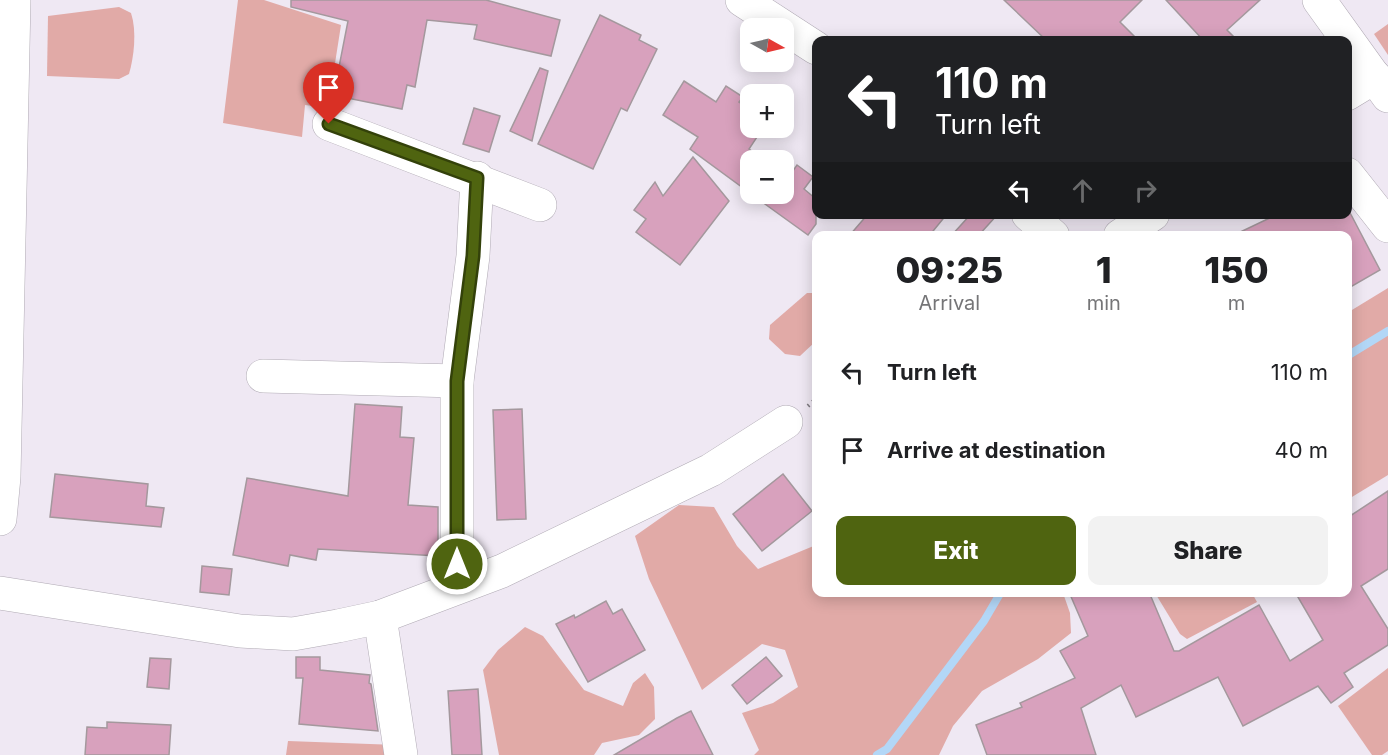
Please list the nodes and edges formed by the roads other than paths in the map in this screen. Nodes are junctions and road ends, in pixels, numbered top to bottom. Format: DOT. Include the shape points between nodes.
graph roads {
  1 [pos="14,0"];
  2 [pos="742,0"];
  3 [pos="1319,0"];
  4 [pos="1345,36"];
  5 [pos="812,45"];
  6 [pos="1352,46"];
  7 [pos="1382,87"];
  8 [pos="1352,93"];
  9 [pos="329,124"];
  10 [pos="477,178"];
  11 [pos="1352,180"];
  12 [pos="540,205"];
  13 [pos="1034,219"];
  14 [pos="1146,219"];
  15 [pos="1388,226"];
  16 [pos="1047,231"];
  17 [pos="1128,231"];
  18 [pos="263,376"];
  19 [pos="457,381"];
  20 [pos="786,422"];
  21 [pos="0,519"];
  22 [pos="457,587"];
  23 [pos="0,593"];
  24 [pos="380,616"];
  25 [pos="401,755"];
  1 -- 21 [label="street"];
  2 -- 5 [label="street"];
  3 -- 4 [label="street"];
  6 -- 7 [label="street"];
  7 -- 8 [label="street"];
  9 -- 10 [label="street"];
  10 -- 12 [label="street"];
  10 -- 19 [label="street" via="473,256"];
  11 -- 15 [label="street"];
  13 -- 16 [label="street"];
  14 -- 17 [label="street"];
  18 -- 19 [label="street"];
  19 -- 22 [label="street"];
  20 -- 22 [label="street" via="711,470 502,571"];
  22 -- 24 [label="street"];
  23 -- 24 [label="street" via="240,631 293,634"];
  24 -- 25 [label="street"];
}
